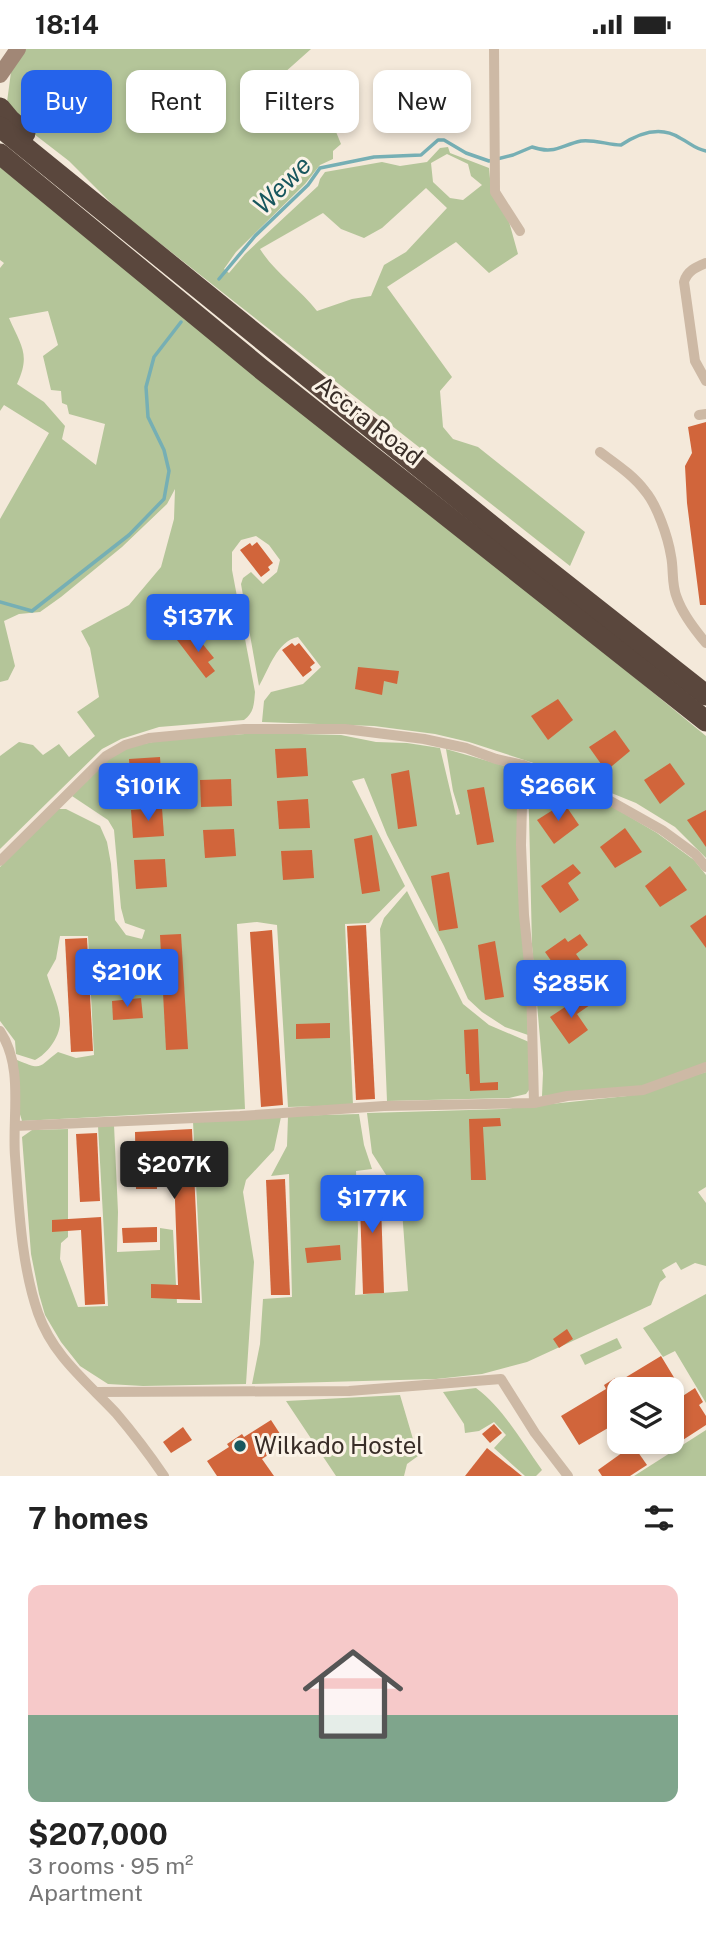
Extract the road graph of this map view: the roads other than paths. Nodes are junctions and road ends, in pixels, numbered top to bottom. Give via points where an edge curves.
1 (18, 49) edge
2 (494, 49) edge
3 (1, 71) edge
4 (0, 108) edge
5 (3, 143) edge
6 (111, 218) junction
7 (520, 231) dead end
8 (706, 263) edge
9 (706, 381) edge
10 (600, 452) dead end
11 (706, 643) edge
12 (703, 706) edge
13 (523, 765) junction
14 (0, 860) edge
15 (706, 867) edge
16 (0, 1031) edge
17 (706, 1067) edge
18 (534, 1103) junction
19 (15, 1126) junction
20 (96, 1392) junction
21 (164, 1476) edge
22 (568, 1476) edge

1 - 3 street
2 - 7 street via 495,192
4 - 6 highway via 68,167
5 - 6 highway, Accra Road
5 - 12 highway, Accra Road via 260,368
6 - 12 highway, Accra Road via 513,543
8 - 9 street via 690,271 684,282 695,361
10 - 11 street via 647,492 666,537 677,599
13 - 14 street via 424,739 345,729 251,728 165,735 125,745 106,756
13 - 15 street via 598,794 636,815 695,854
13 - 18 street via 521,845
16 - 19 street via 13,1059
17 - 18 street via 643,1090
18 - 19 street via 384,1106
19 - 20 street via 24,1239 38,1313 59,1353
20 - 21 street
20 - 22 street via 349,1391 501,1379

